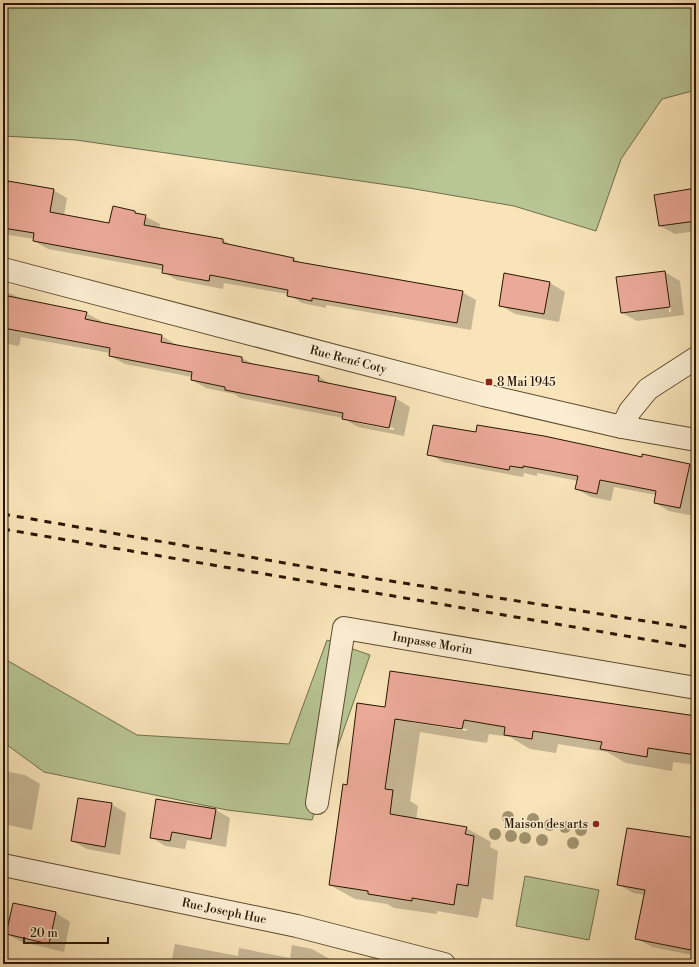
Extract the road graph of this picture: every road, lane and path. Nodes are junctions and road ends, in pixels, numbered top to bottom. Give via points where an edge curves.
1 (3, 269) edge
2 (696, 358) edge
3 (622, 428) junction
4 (696, 440) edge
5 (696, 688) edge
6 (317, 803) dead end
7 (3, 865) edge
8 (444, 964) edge

1 - 3 street, Rue René Coty via 484,395
2 - 3 street via 648,389 630,411
3 - 4 street, Rue René Coty
5 - 6 street, Impasse Morin via 344,628
7 - 8 street, Rue Joseph Hue via 297,926

